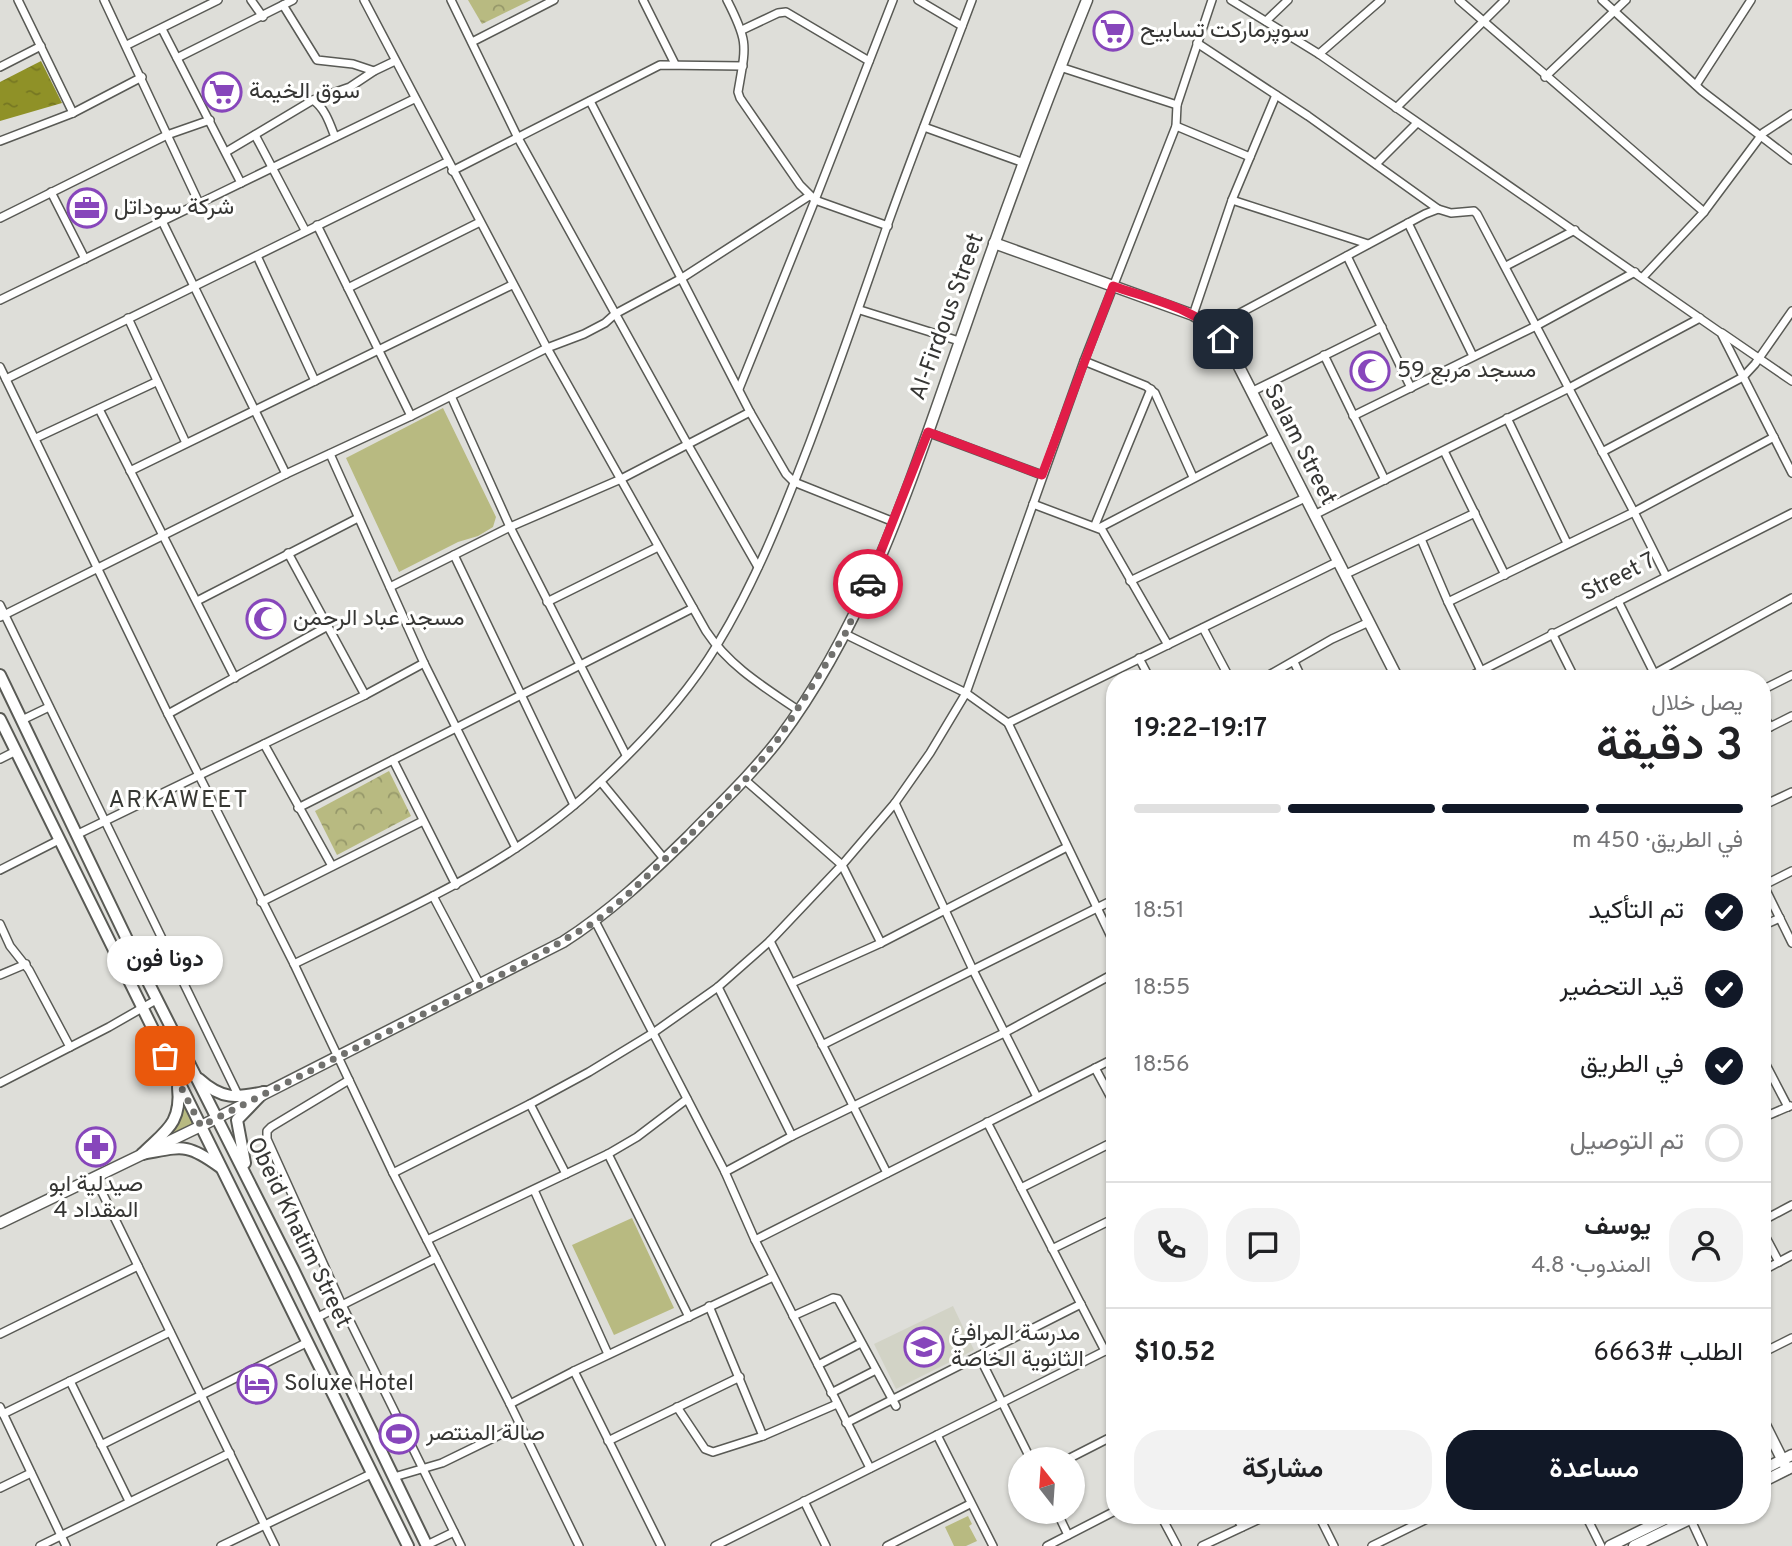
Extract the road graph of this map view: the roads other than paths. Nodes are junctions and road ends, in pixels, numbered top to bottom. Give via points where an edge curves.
1 (18, 0) edge
2 (104, 0) edge
3 (218, 0) edge
4 (251, 0) edge
5 (293, 0) edge
6 (364, 0) edge
7 (451, 0) edge
8 (554, 0) edge
9 (643, 0) edge
10 (727, 0) edge
11 (894, 0) edge
12 (918, 0) edge
13 (972, 0) edge
14 (1087, 0) edge
15 (1212, 0) edge
16 (1231, 0) edge
17 (1288, 0) edge
18 (1381, 0) edge
19 (1459, 0) edge
20 (1505, 0) edge
21 (1602, 0) edge
22 (1626, 0) edge
23 (1751, 0) edge
24 (283, 5) junction
25 (1614, 12) junction
26 (263, 17) junction
27 (1266, 22) junction
28 (1483, 23) junction
29 (962, 26) junction
30 (162, 29) junction
31 (742, 30) junction
32 (472, 42) junction
33 (1197, 43) junction
34 (41, 46) junction
35 (127, 46) junction
36 (1319, 54) junction
37 (177, 58) junction
38 (395, 61) junction
39 (869, 61) junction
40 (675, 64) junction
41 (743, 66) junction
42 (0, 67) edge
43 (1060, 67) junction
44 (374, 71) junction
45 (142, 77) junction
46 (1545, 77) junction
47 (1696, 85) junction
48 (1276, 95) junction
49 (414, 99) junction
50 (313, 100) junction
51 (590, 101) junction
52 (1177, 105) junction
53 (1396, 108) junction
54 (73, 113) junction
55 (1792, 114) edge
56 (210, 120) junction
57 (1417, 123) junction
58 (1176, 126) junction
59 (924, 127) junction
60 (167, 135) junction
61 (256, 135) junction
62 (335, 137) junction
63 (1759, 137) junction
64 (518, 138) junction
65 (0, 141) edge
66 (226, 152) junction
67 (1250, 156) junction
68 (1792, 160) edge
69 (447, 162) junction
70 (1024, 163) junction
71 (1376, 164) junction
72 (272, 167) junction
73 (452, 172) junction
74 (241, 183) junction
75 (51, 192) junction
76 (812, 198) junction
77 (1232, 200) junction
78 (199, 203) junction
79 (0, 206) edge
80 (1438, 209) junction
81 (1704, 212) junction
82 (2, 217) edge
83 (162, 221) junction
84 (480, 222) junction
85 (1408, 223) junction
86 (317, 225) junction
87 (887, 226) junction
88 (305, 230) junction
89 (1576, 230) junction
90 (994, 243) junction
91 (1368, 244) junction
92 (257, 256) junction
93 (1347, 256) junction
94 (85, 259) junction
95 (1506, 266) junction
96 (1635, 272) junction
97 (1643, 277) junction
98 (682, 278) junction
99 (512, 285) junction
100 (1113, 286) junction
101 (194, 287) junction
102 (348, 288) junction
103 (0, 300) edge
104 (860, 310) junction
105 (1792, 311) edge
106 (615, 314) junction
107 (1193, 315) junction
108 (128, 318) junction
109 (1700, 318) junction
110 (1536, 326) junction
111 (1214, 327) junction
112 (1382, 327) junction
113 (1721, 333) junction
114 (960, 341) junction
115 (547, 348) junction
116 (379, 350) junction
117 (1324, 355) junction
118 (1473, 356) junction
119 (1759, 359) junction
120 (1084, 361) junction
121 (0, 367) edge
122 (1743, 377) junction
123 (6, 379) junction
124 (315, 381) junction
125 (1792, 381) edge
126 (156, 382) junction
127 (1411, 388) junction
128 (1569, 388) junction
129 (1151, 389) junction
130 (739, 390) junction
131 (1251, 392) junction
132 (451, 396) junction
133 (99, 409) junction
134 (255, 411) junction
135 (750, 412) junction
136 (411, 416) junction
137 (1353, 416) junction
138 (1507, 418) junction
139 (928, 432) junction
140 (1273, 437) junction
141 (1774, 438) junction
142 (36, 439) junction
143 (186, 443) junction
144 (688, 444) junction
145 (1444, 451) junction
146 (1602, 452) junction
147 (330, 454) junction
148 (130, 471) junction
149 (1792, 473) edge
150 (286, 474) junction
151 (1042, 475) junction
152 (1193, 478) junction
153 (621, 479) junction
154 (1385, 480) junction
155 (794, 482) junction
156 (1304, 498) junction
157 (1033, 504) junction
158 (1634, 512) junction
159 (1475, 513) junction
160 (1792, 513) edge
161 (1314, 515) junction
162 (358, 517) junction
163 (894, 523) junction
164 (510, 527) junction
165 (1097, 527) junction
166 (162, 535) junction
167 (1421, 539) junction
168 (1567, 543) junction
169 (658, 547) junction
170 (288, 553) junction
171 (454, 555) junction
172 (1339, 561) junction
173 (758, 567) junction
174 (98, 568) junction
175 (1346, 575) junction
176 (1505, 575) junction
177 (1666, 576) junction
178 (1130, 581) junction
179 (390, 587) junction
180 (1792, 598) edge
181 (197, 601) junction
182 (1618, 601) junction
183 (547, 602) junction
184 (1448, 602) junction
185 (0, 605) edge
186 (693, 608) junction
187 (2, 616) edge
188 (1369, 622) junction
189 (328, 626) junction
190 (1203, 628) junction
191 (1552, 633) junction
192 (845, 634) junction
193 (1168, 645) junction
194 (716, 646) junction
195 (1139, 658) junction
196 (1294, 662) junction
197 (424, 663) junction
198 (580, 666) junction
199 (1115, 670) edge
200 (1145, 670) edge
201 (1225, 670) edge
202 (1279, 670) edge
203 (1298, 670) edge
204 (1393, 670) edge
205 (1481, 670) edge
206 (1483, 670) edge
207 (1570, 670) edge
208 (1652, 670) edge
209 (1668, 670) edge
210 (1106, 674) edge
211 (0, 675) edge
212 (234, 678) junction
213 (1791, 678) edge
214 (1771, 686) edge
215 (966, 693) junction
216 (365, 695) junction
217 (520, 695) junction
218 (49, 707) junction
219 (798, 710) junction
220 (168, 714) junction
221 (1792, 716) edge
222 (0, 719) edge
223 (22, 720) junction
224 (1008, 723) junction
225 (1771, 726) edge
226 (455, 728) junction
227 (264, 744) junction
228 (16, 751) junction
229 (626, 755) junction
230 (0, 759) edge
231 (393, 760) junction
232 (200, 775) junction
233 (745, 780) junction
234 (601, 782) junction
235 (1792, 792) edge
236 (1771, 802) edge
237 (895, 803) junction
238 (574, 805) junction
239 (298, 808) junction
240 (106, 821) junction
241 (423, 821) junction
242 (76, 835) junction
243 (59, 840) junction
244 (1068, 847) junction
245 (516, 848) junction
246 (665, 860) junction
247 (332, 866) junction
248 (842, 866) junction
249 (0, 870) edge
250 (1792, 871) edge
251 (1771, 880) edge
252 (456, 885) junction
253 (433, 896) junction
254 (1771, 900) edge
255 (261, 902) junction
256 (1106, 904) edge
257 (1097, 908) junction
258 (945, 912) junction
259 (1780, 918) junction
260 (595, 922) junction
261 (1771, 922) edge
262 (0, 924) edge
263 (1106, 926) edge
264 (770, 942) junction
265 (881, 943) junction
266 (1792, 943) edge
267 (165, 944) junction
268 (136, 958) junction
269 (26, 964) junction
270 (294, 964) junction
271 (973, 970) junction
272 (0, 975) edge
273 (1106, 978) edge
274 (792, 983) junction
275 (480, 985) junction
276 (718, 987) junction
277 (156, 1000) junction
278 (141, 1008) junction
279 (653, 1033) junction
280 (1004, 1033) junction
281 (822, 1045) junction
282 (70, 1048) junction
283 (338, 1055) junction
284 (1106, 1063) edge
285 (1096, 1068) junction
286 (193, 1073) junction
287 (1771, 1073) edge
288 (177, 1080) junction
289 (349, 1080) junction
290 (0, 1083) edge
291 (1106, 1087) edge
292 (264, 1092) junction
293 (240, 1097) junction
294 (1037, 1097) junction
295 (687, 1099) junction
296 (530, 1104) junction
297 (1790, 1106) edge
298 (853, 1108) junction
299 (1771, 1114) edge
300 (217, 1117) junction
301 (987, 1122) junction
302 (201, 1126) junction
303 (792, 1136) junction
304 (1106, 1145) edge
305 (142, 1154) junction
306 (608, 1154) junction
307 (223, 1169) junction
308 (724, 1172) junction
309 (393, 1173) junction
310 (887, 1173) junction
311 (566, 1174) junction
312 (95, 1178) junction
313 (251, 1186) junction
314 (1021, 1188) junction
315 (534, 1190) junction
316 (1792, 1205) edge
317 (1771, 1216) edge
318 (1106, 1222) edge
319 (0, 1223) edge
320 (427, 1240) junction
321 (755, 1240) junction
322 (1771, 1247) edge
323 (1052, 1249) junction
324 (1792, 1255) edge
325 (436, 1258) junction
326 (1779, 1262) junction
327 (138, 1266) junction
328 (1771, 1266) edge
329 (773, 1276) junction
330 (1081, 1304) junction
331 (342, 1306) junction
332 (709, 1306) junction
333 (793, 1316) junction
334 (689, 1317) junction
335 (316, 1318) junction
336 (170, 1332) junction
337 (0, 1334) edge
338 (1792, 1338) edge
339 (308, 1342) junction
340 (861, 1343) junction
341 (1771, 1348) edge
342 (1105, 1351) joint
343 (608, 1354) junction
344 (979, 1356) junction
345 (818, 1365) junction
346 (876, 1370) junction
347 (574, 1371) junction
348 (740, 1377) junction
349 (70, 1381) junction
350 (831, 1393) junction
351 (201, 1395) junction
352 (894, 1402) junction
353 (1002, 1402) junction
354 (510, 1404) junction
355 (837, 1404) junction
356 (677, 1408) junction
357 (1, 1411) edge
358 (846, 1423) junction
359 (520, 1425) junction
360 (1771, 1434) edge
361 (937, 1435) junction
362 (764, 1436) junction
363 (608, 1440) junction
364 (1106, 1440) edge
365 (101, 1445) junction
366 (1024, 1447) edge
367 (1085, 1450) edge
368 (230, 1453) junction
369 (1788, 1463) edge
370 (870, 1468) junction
371 (1771, 1468) edge
372 (422, 1471) junction
373 (31, 1473) junction
374 (373, 1473) junction
375 (1771, 1475) edge
376 (394, 1477) junction
377 (0, 1488) edge
378 (129, 1501) junction
379 (804, 1501) junction
380 (970, 1504) junction
381 (1106, 1516) edge
382 (264, 1524) junction
383 (1063, 1524) edge
384 (1165, 1524) edge
385 (1240, 1524) edge
386 (1249, 1524) edge
387 (1323, 1524) edge
388 (1417, 1524) edge
389 (1590, 1524) edge
390 (1664, 1524) edge
391 (1671, 1524) edge
392 (1695, 1524) edge
393 (1242, 1527) junction
394 (1661, 1527) junction
395 (454, 1532) junction
396 (1068, 1535) junction
397 (61, 1536) junction
398 (40, 1546) edge
399 (66, 1546) edge
400 (221, 1546) edge
401 (275, 1546) edge
402 (408, 1546) edge
403 (427, 1546) edge
404 (461, 1546) edge
405 (579, 1546) edge
406 (661, 1546) edge
407 (715, 1546) edge
408 (826, 1546) edge
409 (887, 1546) edge
410 (993, 1546) edge
411 (1047, 1546) edge
412 (1177, 1546) edge
413 (1202, 1546) edge
414 (1334, 1546) edge
415 (1372, 1546) edge
416 (1601, 1546) edge
417 (1610, 1546) edge
418 (1634, 1546) edge
419 (1703, 1546) edge

1 - 34 street
2 - 35 street
3 - 30 street
4 - 26 street
5 - 24 street
6 - 38 street
7 - 32 street
8 - 32 street
9 - 40 street
10 - 31 street
11 - 39 street
12 - 29 street
13 - 29 street
14 - 43 street, Al-Firdous Street
15 - 33 street
16 - 27 street
17 - 27 street
18 - 36 street
19 - 28 street
20 - 28 street
21 - 25 street
22 - 25 street
23 - 47 street
24 - 26 street
24 - 44 street via 317,60
25 - 46 street
25 - 47 street
26 - 37 street
27 - 36 street
28 - 46 street
28 - 53 street
29 - 59 street
30 - 35 street
30 - 37 street
31 - 39 street via 786,12
31 - 41 street
32 - 64 street
33 - 48 street
33 - 52 street
34 - 42 street
34 - 54 street
35 - 45 street
36 - 53 street
37 - 56 street
38 - 44 street
38 - 49 street
39 - 76 street
40 - 41 street
40 - 51 street via 660,65
41 - 76 street via 738,92 743,104
43 - 52 street
43 - 70 street, Al-Firdous Street
44 - 50 street via 350,87
45 - 54 street
45 - 60 street
46 - 81 street
47 - 63 street
48 - 67 street
48 - 71 street
49 - 62 street
49 - 69 street
50 - 61 street
50 - 62 street via 327,116
51 - 64 street
51 - 98 street
52 - 58 street
53 - 57 street
54 - 65 street
55 - 63 street
56 - 60 street
56 - 66 street
57 - 71 street
57 - 89 street
58 - 67 street
58 - 100 street
59 - 70 street
59 - 87 street
60 - 75 street
60 - 78 street
61 - 66 street
61 - 72 street
62 - 72 street
63 - 68 street
63 - 81 street
64 - 73 street
64 - 106 street
66 - 74 street
67 - 77 street
69 - 73 street
69 - 86 street
70 - 90 street, Al-Firdous Street
71 - 80 street
72 - 74 street
72 - 88 street
73 - 84 street
74 - 78 street
75 - 82 street
75 - 94 street
76 - 87 street
76 - 98 street
76 - 130 street
77 - 91 street
77 - 107 street
78 - 83 street
79 - 82 street
80 - 85 street
80 - 95 street via 1476,212
81 - 97 street
83 - 94 street
83 - 101 street
84 - 99 street
84 - 102 street
85 - 91 street
85 - 118 street
86 - 88 street
86 - 102 street
87 - 104 street
88 - 92 street
89 - 95 street
89 - 96 street
90 - 100 street, Salam Street
90 - 114 street, Al-Firdous Street
91 - 93 street
92 - 101 street
92 - 124 street
93 - 111 street
93 - 112 street
94 - 103 street
95 - 110 street
96 - 97 street
96 - 110 street
97 - 109 street
98 - 106 street
98 - 130 street
99 - 115 street
99 - 116 street
100 - 107 street, Salam Street
100 - 120 street
101 - 108 street
101 - 134 street
102 - 116 street
104 - 114 street
104 - 155 street
105 - 119 street
106 - 115 street via 584,334
106 - 144 street
107 - 111 street, Salam Street
108 - 123 street
108 - 126 street
109 - 113 street
109 - 128 street
110 - 118 street
110 - 128 street
111 - 131 street, Salam Street
112 - 117 street
112 - 127 street
113 - 119 street
113 - 122 street
114 - 139 street, Al-Firdous Street
115 - 132 street
115 - 153 street
116 - 124 street
116 - 136 street
117 - 131 street
117 - 137 street
118 - 127 street
119 - 122 street
119 - 125 street
120 - 129 street
120 - 151 street
121 - 123 street
122 - 141 street
122 - 146 street
123 - 142 street
124 - 134 street
126 - 133 street
126 - 143 street
127 - 137 street
128 - 138 street
128 - 146 street
129 - 152 street
129 - 165 street
130 - 135 street
131 - 140 street, Salam Street
132 - 136 street
132 - 164 street
133 - 142 street
133 - 148 street
134 - 143 street
134 - 150 street
135 - 144 street
135 - 155 street
136 - 147 street
137 - 154 street
138 - 145 street
138 - 168 street
139 - 151 street
139 - 163 street, Al-Firdous Street
140 - 152 street
140 - 156 street, Salam Street
141 - 149 street
141 - 158 street
142 - 174 street
143 - 148 street
144 - 153 street
144 - 173 street
145 - 154 street
145 - 159 street
146 - 158 street
147 - 150 street
147 - 162 street
148 - 166 street
150 - 166 street
151 - 157 street
152 - 165 street
153 - 164 street
153 - 169 street
154 - 161 street
155 - 163 street
155 - 173 street
156 - 161 street, Salam Street
156 - 178 street
157 - 165 street
157 - 215 street
158 - 168 street
158 - 177 street
159 - 167 street
159 - 176 street
160 - 177 street, Street 7
161 - 172 street, Salam Street
162 - 170 street
162 - 179 street
163 - 192 street, Al-Firdous Street
164 - 171 street
164 - 183 street
165 - 178 street
166 - 174 street
166 - 181 street
167 - 175 street
167 - 184 street
168 - 176 street
169 - 183 street
169 - 186 street
170 - 181 street
170 - 189 street
171 - 179 street
171 - 217 street
172 - 175 street, Salam Street
172 - 190 street
173 - 194 street
174 - 187 street
174 - 220 street
175 - 188 street, Salam Street
176 - 184 street
177 - 182 street, Street 7
178 - 193 street
179 - 197 street
180 - 209 street
181 - 212 street
182 - 191 street, Street 7
182 - 208 street
183 - 198 street
184 - 205 street
185 - 187 street
186 - 194 street
186 - 198 street
187 - 218 street
188 - 196 street
188 - 204 street, Salam Street
189 - 212 street
189 - 216 street
190 - 193 street
190 - 201 street
191 - 206 street, Street 7
191 - 207 street
192 - 215 street
192 - 219 street, Al-Firdous Street
193 - 195 street
194 - 219 street via 733,665
194 - 229 street via 680,698
195 - 199 street
195 - 200 street
196 - 202 street
196 - 203 street
197 - 216 street
197 - 226 street
198 - 217 street
198 - 229 street
210 - 224 street
211 - 223 main road, Obeid Khatim Street
212 - 220 street
213 - 214 street
215 - 224 street
215 - 237 street
216 - 227 street
217 - 226 street
217 - 238 street
218 - 223 street
218 - 240 street
219 - 233 street, Al-Firdous Street
220 - 232 street
221 - 225 street
222 - 228 main road, Obeid Khatim Street
223 - 242 main road, Obeid Khatim Street
224 - 244 street
226 - 231 street
226 - 245 street
227 - 232 street
227 - 239 street
228 - 230 street
228 - 243 main road, Obeid Khatim Street
229 - 234 street
231 - 239 street
231 - 241 street
232 - 240 street
232 - 255 street
233 - 246 street, Al-Firdous Street
233 - 248 street
234 - 238 street
234 - 246 street
235 - 236 street
237 - 248 street
237 - 258 street
238 - 245 street
239 - 247 street
240 - 242 street
240 - 267 street
241 - 247 street
241 - 252 street
242 - 268 main road, Obeid Khatim Street
243 - 249 street
243 - 278 main road, Obeid Khatim Street
244 - 257 street
244 - 258 street
245 - 252 street
246 - 260 street, Al-Firdous Street
247 - 255 street
248 - 264 street
248 - 265 street
250 - 251 street
252 - 253 street
253 - 270 street
253 - 275 street
254 - 259 street
255 - 270 street
256 - 257 street
257 - 263 street
257 - 271 street
258 - 265 street
258 - 271 street
259 - 261 street
259 - 266 street
260 - 275 street, Al-Firdous Street
260 - 279 street
262 - 269 street via 10,946
264 - 274 street
264 - 276 street
265 - 274 street
267 - 268 street
267 - 293 street
268 - 277 main road, Obeid Khatim Street
269 - 272 street
269 - 282 street
270 - 283 street
271 - 280 street
271 - 281 street
273 - 280 street
274 - 281 street
275 - 283 street, Al-Firdous Street
276 - 279 street
276 - 303 street
277 - 278 street
277 - 286 main road, Obeid Khatim Street
278 - 282 street
278 - 288 main road, Obeid Khatim Street
279 - 295 street
279 - 296 street
280 - 294 street
280 - 298 street
281 - 298 street
282 - 290 street
283 - 289 street
283 - 292 street, Al-Firdous Street
284 - 285 street
285 - 291 street
285 - 294 street
286 - 293 main road via 215,1091
286 - 300 main road, Obeid Khatim Street
287 - 297 street
288 - 302 main road, Obeid Khatim Street
288 - 305 main road via 175,1120
289 - 309 street
289 - 331 street via 267,1131
292 - 293 main road
292 - 300 street, Al-Firdous Street
292 - 313 main road via 237,1120
294 - 301 street
295 - 306 street
295 - 308 street
296 - 309 street
296 - 311 street
297 - 299 street
298 - 303 street
298 - 310 street
300 - 302 street, Al-Firdous Street
300 - 313 main road, Obeid Khatim Street
301 - 310 street
301 - 314 street
302 - 305 street, Al-Firdous Street
302 - 307 main road, Obeid Khatim Street
303 - 308 street
304 - 314 street
305 - 307 main road via 189,1148
305 - 312 street, Al-Firdous Street
306 - 311 street
306 - 334 street
307 - 339 main road, Obeid Khatim Street
308 - 321 street
309 - 320 street
310 - 321 street
311 - 315 street
312 - 319 street, Al-Firdous Street
312 - 327 street
313 - 335 main road, Obeid Khatim Street
314 - 323 street
315 - 320 street
315 - 343 street
316 - 317 street
318 - 323 street
320 - 325 street
321 - 329 street
322 - 326 street
323 - 330 street
324 - 326 street
325 - 331 street
325 - 354 street
326 - 328 street
327 - 336 street
327 - 337 street
329 - 332 street
329 - 333 street
330 - 342 street
330 - 344 street
331 - 335 street
331 - 372 street
332 - 334 street
332 - 348 street
333 - 340 street via 836,1298
333 - 345 street
334 - 343 street
335 - 376 main road, Obeid Khatim Street
336 - 349 street
336 - 351 street
338 - 341 street
339 - 351 street
339 - 374 main road, Obeid Khatim Street
340 - 345 street
340 - 346 street
342 - 353 street
343 - 347 street
344 - 352 street
344 - 353 street
345 - 350 street
346 - 350 street
346 - 352 street
347 - 354 street
347 - 363 street
348 - 356 street
348 - 362 street
349 - 357 street
349 - 365 street
350 - 355 street
351 - 365 street
351 - 368 street
352 - 358 street
353 - 361 street
353 - 366 street
354 - 359 street
355 - 358 street
355 - 362 street
356 - 362 street via 708,1451
356 - 363 street
357 - 373 street
358 - 370 street
359 - 372 street
359 - 405 street
360 - 369 street
361 - 370 street
361 - 380 street
363 - 406 street
364 - 367 street
365 - 378 street
368 - 378 street
368 - 382 street
369 - 371 street
369 - 375 street
370 - 379 street
372 - 376 street
372 - 395 street
373 - 377 street
373 - 397 street
374 - 382 street
374 - 402 main road, Obeid Khatim Street
376 - 403 main road, Obeid Khatim Street
378 - 397 street
379 - 407 street
379 - 408 street
380 - 409 street
380 - 410 street
381 - 396 street
382 - 400 street
382 - 401 street
383 - 396 street
384 - 412 street
385 - 393 street
386 - 393 street
387 - 414 street
388 - 415 street
389 - 416 street
390 - 394 street
391 - 394 street
392 - 419 street
393 - 413 street
394 - 417 street
394 - 418 street
395 - 403 street
395 - 404 street
396 - 411 street
397 - 398 street
397 - 399 street

